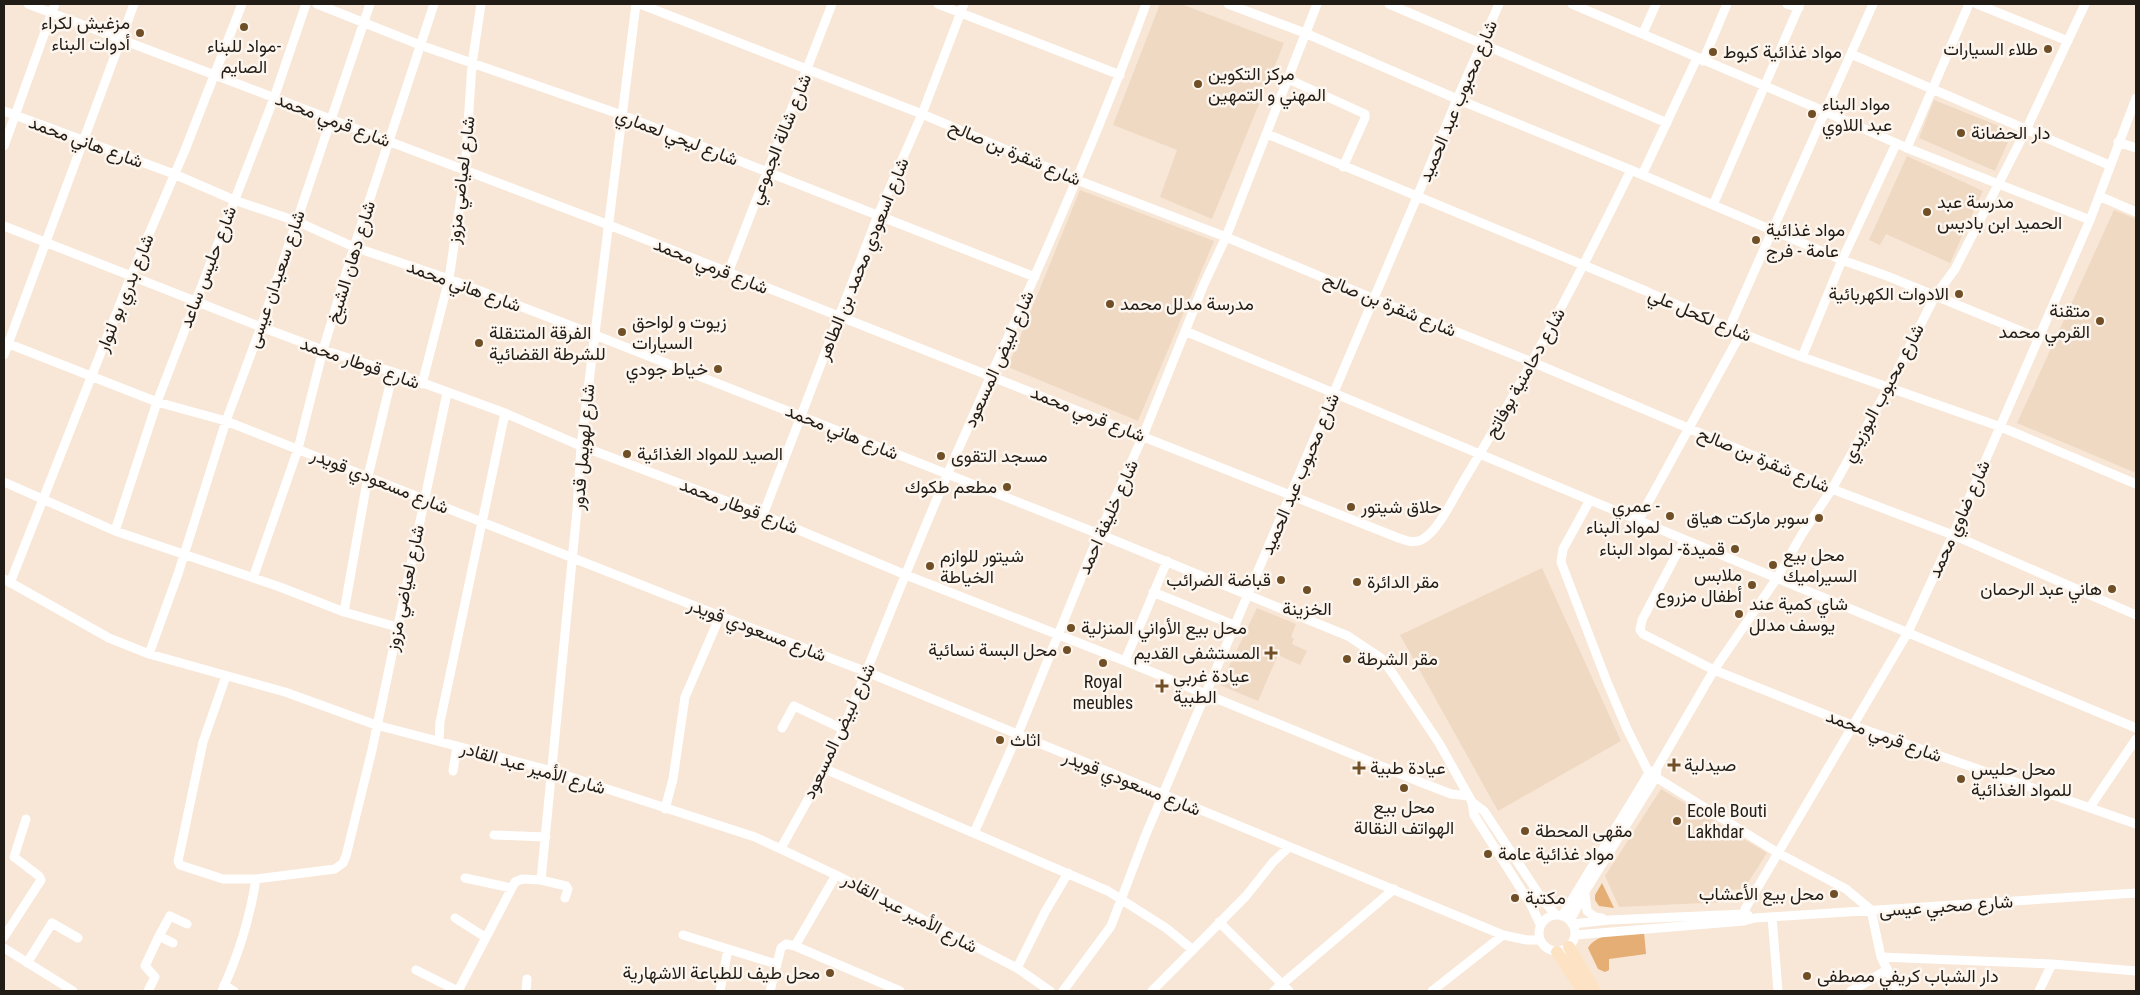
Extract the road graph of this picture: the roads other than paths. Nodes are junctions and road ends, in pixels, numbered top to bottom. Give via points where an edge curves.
1 (28, 4) edge
2 (55, 4) edge
3 (134, 4) edge
4 (242, 4) edge
5 (306, 4) edge
6 (317, 4) edge
7 (370, 4) edge
8 (434, 4) edge
9 (481, 4) edge
10 (638, 4) edge
11 (832, 4) edge
12 (938, 4) edge
13 (1146, 4) edge
14 (1228, 4) edge
15 (1317, 4) edge
16 (1389, 4) edge
17 (1499, 4) edge
18 (1572, 4) edge
19 (1656, 4) edge
20 (1727, 4) edge
21 (1787, 4) edge
22 (1873, 4) edge
23 (1969, 4) edge
24 (1978, 4) edge
25 (2085, 4) edge
26 (1584, 6) edge
27 (1800, 6) edge
28 (962, 8) edge
29 (52, 13) junction
30 (363, 22) junction
31 (1305, 33) junction
32 (1643, 33) junction
33 (122, 40) junction
34 (2068, 41) junction
35 (1482, 43) junction
36 (420, 45) junction
37 (1851, 54) junction
38 (1700, 59) junction
39 (472, 64) junction
40 (808, 69) junction
41 (213, 74) junction
42 (1120, 75) junction
43 (1288, 79) junction
44 (1765, 86) junction
45 (1932, 89) junction
46 (274, 98) junction
47 (2136, 98) edge
48 (1457, 99) junction
49 (4, 111) edge
50 (1826, 112) junction
51 (922, 114) junction
52 (622, 115) junction
53 (15, 116) junction
54 (330, 120) junction
55 (1667, 123) junction
56 (2026, 130) junction
57 (1267, 134) junction
58 (83, 141) junction
59 (2118, 142) junction
60 (389, 143) junction
61 (1896, 144) junction
62 (4, 146) edge
63 (1907, 148) junction
64 (2136, 148) edge
65 (2110, 166) junction
66 (1343, 167) junction
67 (465, 170) junction
68 (1631, 170) junction
69 (767, 171) junction
70 (174, 174) junction
71 (1642, 175) junction
72 (1077, 180) junction
73 (1997, 185) junction
74 (2098, 196) junction
75 (1417, 197) junction
76 (234, 200) junction
77 (1713, 205) junction
78 (2136, 212) edge
79 (878, 215) junction
80 (2090, 220) junction
81 (296, 221) junction
82 (4, 226) edge
83 (610, 226) junction
84 (1772, 230) junction
85 (1226, 237) junction
86 (44, 242) junction
87 (354, 247) junction
88 (1842, 260) junction
89 (1584, 265) junction
90 (728, 273) junction
91 (131, 276) junction
92 (1035, 277) junction
93 (449, 279) junction
94 (1935, 296) junction
95 (1374, 299) junction
96 (195, 300) junction
97 (839, 317) junction
98 (261, 327) junction
99 (1729, 328) junction
100 (1185, 331) junction
101 (1741, 333) junction
102 (595, 335) junction
103 (2038, 338) junction
104 (6, 342) edge
105 (323, 350) junction
106 (4, 355) edge
107 (1802, 357) junction
108 (1532, 362) junction
109 (393, 372) junction
110 (92, 376) junction
111 (992, 376) junction
112 (422, 384) junction
113 (1888, 388) junction
114 (447, 393) junction
115 (1334, 393) junction
116 (157, 402) junction
117 (505, 413) junction
118 (801, 416) junction
119 (226, 421) junction
120 (2001, 427) junction
121 (1689, 429) junction
122 (1143, 436) junction
123 (581, 446) junction
124 (298, 448) junction
125 (1479, 455) junction
126 (948, 475) junction
127 (368, 476) junction
128 (4, 482) edge
129 (2136, 484) edge
130 (1832, 489) junction
131 (1292, 494) junction
132 (42, 499) junction
133 (425, 499) junction
134 (1590, 500) junction
135 (763, 515) junction
136 (481, 521) junction
137 (1638, 522) junction
138 (115, 531) junction
139 (1099, 534) junction
140 (1391, 535) joint
141 (1953, 535) junction
142 (1684, 540) junction
143 (184, 553) junction
144 (573, 558) junction
145 (1167, 562) junction
146 (906, 575) junction
147 (253, 578) junction
148 (1777, 578) junction
149 (7, 581) edge
150 (1153, 592) junction
151 (1249, 595) junction
152 (344, 612) junction
153 (2136, 615) edge
154 (720, 616) junction
155 (1236, 626) junction
156 (397, 627) junction
157 (1908, 632) junction
158 (1058, 634) junction
159 (150, 654) junction
160 (1125, 661) junction
161 (1714, 670) junction
162 (866, 672) junction
163 (226, 676) junction
164 (1206, 694) junction
165 (376, 725) junction
166 (1854, 726) junction
167 (782, 728) dead end
168 (2136, 728) edge
169 (843, 729) junction
170 (1017, 736) junction
171 (2136, 739) edge
172 (439, 742) junction
173 (456, 746) junction
174 (825, 768) junction
175 (453, 771) dead end
176 (552, 771) junction
177 (1654, 773) junction
178 (1163, 796) junction
179 (1471, 799) junction
180 (2090, 807) junction
181 (665, 809) junction
182 (26, 819) dead end
183 (2136, 824) edge
184 (974, 833) junction
185 (494, 835) dead end
186 (546, 837) junction
187 (1289, 847) junction
188 (781, 848) junction
189 (1778, 853) junction
190 (1068, 873) junction
191 (836, 875) junction
192 (465, 878) dead end
193 (256, 880) junction
194 (540, 880) junction
195 (512, 888) junction
196 (1394, 889) junction
197 (1586, 890) junction
198 (2136, 893) edge
199 (565, 898) dead end
200 (1122, 899) junction
201 (1872, 910) junction
202 (1744, 917) junction
203 (1772, 917) junction
204 (455, 918) dead end
205 (1565, 919) junction
206 (1609, 920) junction
207 (1219, 922) junction
208 (187, 924) dead end
209 (1540, 924) junction
210 (683, 935) dead end
211 (1504, 935) junction
212 (1575, 935) junction
213 (159, 936) junction
214 (4, 937) edge
215 (485, 937) junction
216 (78, 938) dead end
217 (1539, 940) junction
218 (173, 943) dead end
219 (795, 946) junction
220 (4, 948) edge
221 (728, 949) junction
222 (1563, 949) junction
223 (1194, 950) junction
224 (1881, 957) junction
225 (27, 963) junction
226 (776, 964) junction
227 (2052, 964) junction
228 (1017, 968) junction
229 (416, 970) dead end
230 (1887, 970) junction
231 (2136, 971) edge
232 (527, 979) dead end
233 (223, 988) edge
234 (1286, 988) edge
235 (73, 991) edge
236 (148, 991) edge
237 (234, 991) edge
238 (458, 991) edge
239 (526, 991) edge
240 (720, 991) edge
241 (770, 991) edge
242 (900, 991) edge
243 (1050, 991) edge
244 (1062, 991) edge
245 (1152, 991) edge
246 (1274, 991) edge
247 (1432, 991) edge
248 (1583, 991) edge
249 (1595, 991) edge
250 (1778, 991) edge
251 (1851, 991) edge
252 (1898, 991) edge
253 (2039, 991) edge

1 - 29 street, شارع قرمي محمد
2 - 29 street
3 - 33 street
4 - 41 street, شارع بدري بو لنوار
5 - 46 street, شارع حليس ساعد
6 - 30 street, شارع ليحي لعماري
7 - 30 street, شارع سعيدان عيسى
8 - 36 street, شارع دهان الشيخ
9 - 39 street, شارع لعياضي مزوز
10 - 40 street, شارع شقرة بن صالح
10 - 52 street, شارع لهويمل قدور
11 - 40 street, شارع شالة الجموعي
12 - 28 street
13 - 42 street, شارع لبيض المسعود
14 - 31 street
15 - 31 street, شارع خليفة احمد
16 - 35 street
17 - 35 street, شارع محبوب عبد الحميد
18 - 26 street
19 - 32 street
20 - 38 street
21 - 27 street
22 - 37 street
23 - 45 street
24 - 34 street
25 - 34 street, شارع محبوب البوزيدي
26 - 32 street
27 - 44 street
28 - 42 street
28 - 51 street, شارع اسعودي محمد بن الطاهر
29 - 33 street, شارع قرمي محمد
29 - 53 street
30 - 36 street, شارع ليحي لعماري
30 - 54 street, شارع سعيدان عيسى
31 - 43 street, شارع خليفة احمد
31 - 48 street
32 - 38 street
33 - 41 street, شارع قرمي محمد
33 - 58 street
34 - 56 street, شارع محبوب البوزيدي
35 - 48 street, شارع محبوب عبد الحميد
35 - 55 street
36 - 39 street, شارع ليحي لعماري
36 - 60 street, شارع دهان الشيخ
37 - 45 street
37 - 50 street
38 - 44 street
38 - 55 street
39 - 52 street, شارع ليحي لعماري
39 - 67 street, شارع لعياضي مزوز
40 - 51 street, شارع شقرة بن صالح
40 - 69 street, شارع شالة الجموعي
41 - 46 street, شارع قرمي محمد
41 - 70 street, شارع بدري بو لنوار
42 - 72 street, شارع لبيض المسعود
43 - 57 street, شارع خليفة احمد
43 - 66 street via 1365,114
44 - 50 street
44 - 77 street
45 - 56 street
45 - 63 street
46 - 54 street, شارع قرمي محمد
46 - 76 street, شارع حليس ساعد
47 - 59 street, شارع ضاوي محمد
48 - 68 street
48 - 75 street, شارع محبوب عبد الحميد
49 - 53 street, شارع هاني محمد
50 - 61 street
50 - 84 street
51 - 72 street, شارع شقرة بن صالح
51 - 79 street, شارع اسعودي محمد بن الطاهر
52 - 69 street, شارع ليحي لعماري
52 - 83 street, شارع لهويمل قدور
53 - 58 street, شارع هاني محمد
53 - 62 street
54 - 60 street, شارع قرمي محمد
54 - 81 street, شارع سعيدان عيسى
55 - 71 street
56 - 65 street
56 - 73 street, شارع محبوب البوزيدي
57 - 66 street, شارع لكحل علي
57 - 85 street, شارع خليفة احمد
58 - 70 street, شارع هاني محمد
58 - 86 street
59 - 64 street
59 - 65 street, شارع ضاوي محمد
60 - 67 street, شارع قرمي محمد
60 - 87 street, شارع دهان الشيخ
61 - 63 street
61 - 88 street
63 - 73 street
65 - 74 street, شارع ضاوي محمد
66 - 75 street, شارع لكحل علي
67 - 83 street, شارع قرمي محمد
67 - 93 street, شارع لعياضي مزوز
68 - 71 street
68 - 89 street, شارع دحامنية بوفاتح
69 - 79 street, شارع ليحي لعماري
69 - 90 street, شارع شالة الجموعي
70 - 76 street, شارع هاني محمد
70 - 91 street, شارع بدري بو لنوار
71 - 77 street
72 - 85 street, شارع شقرة بن صالح
72 - 92 street, شارع لبيض المسعود
73 - 80 street
73 - 94 street, شارع محبوب البوزيدي via 1955,269
74 - 78 street
74 - 80 street, شارع ضاوي محمد
75 - 89 street, شارع لكحل علي
75 - 95 street, شارع محبوب عبد الحميد
76 - 81 street, شارع هاني محمد
76 - 96 street, شارع حليس ساعد
77 - 84 street
79 - 92 street, شارع ليحي لعماري
79 - 97 street, شارع اسعودي محمد بن الطاهر
80 - 103 street, شارع ضاوي محمد
81 - 87 street, شارع هاني محمد
81 - 98 street, شارع سعيدان عيسى
82 - 86 street, شارع قوطار محمد
83 - 90 street, شارع قرمي محمد
83 - 102 street, شارع لهويمل قدور
84 - 88 street
84 - 99 street
85 - 95 street, شارع شقرة بن صالح
85 - 100 street, شارع خليفة احمد
86 - 91 street, شارع قوطار محمد
86 - 104 street
87 - 93 street, شارع هاني محمد
87 - 105 street, شارع دهان الشيخ
88 - 94 street
88 - 107 street
89 - 99 street, شارع لكحل علي
89 - 108 street, شارع دحامنية بوفاتح
90 - 97 street, شارع قرمي محمد
91 - 96 street, شارع قوطار محمد
91 - 110 street, شارع بدري بو لنوار
92 - 111 street, شارع لبيض المسعود
93 - 102 street, شارع هاني محمد
93 - 112 street, شارع لعياضي مزوز
94 - 103 street
94 - 113 street, شارع محبوب البوزيدي
95 - 108 street, شارع شقرة بن صالح
95 - 115 street, شارع محبوب عبد الحميد
96 - 98 street, شارع قوطار محمد
96 - 116 street, شارع حليس ساعد
97 - 111 street, شارع قرمي محمد
97 - 118 street, شارع اسعودي محمد بن الطاهر
98 - 105 street, شارع قوطار محمد
98 - 119 street, شارع سعيدان عيسى
99 - 101 street, شارع لكحل علي
100 - 115 street
100 - 122 street, شارع خليفة احمد
101 - 107 street, شارع لكحل علي
101 - 121 street
102 - 118 street, شارع هاني محمد
102 - 123 street, شارع لهويمل قدور
103 - 120 street, شارع ضاوي محمد
104 - 106 street
104 - 110 street, شارع مسعودي قويدر
105 - 109 street, شارع قوطار محمد
105 - 124 street, شارع دهان الشيخ
107 - 113 street, شارع لكحل علي
108 - 121 street, شارع شقرة بن صالح
108 - 125 street, شارع دحامنية بوفاتح
109 - 112 street, شارع قوطار محمد
109 - 127 street
110 - 116 street, شارع مسعودي قويدر
110 - 132 street, شارع بدري بو لنوار
111 - 122 street, شارع قرمي محمد
111 - 126 street, شارع لبيض المسعود
112 - 114 street, شارع قوطار محمد
113 - 120 street, شارع لكحل علي
113 - 130 street, شارع محبوب البوزيدي
114 - 117 street, شارع قوطار محمد
114 - 133 street, شارع لعياضي مزوز
115 - 125 street
115 - 131 street, شارع محبوب عبد الحميد
116 - 119 street, شارع مسعودي قويدر
116 - 138 street, شارع حليس ساعد
117 - 123 street, شارع قوطار محمد
117 - 136 street
118 - 126 street, شارع هاني محمد
118 - 135 street, شارع اسعودي محمد بن الطاهر
119 - 124 street, شارع مسعودي قويدر
119 - 143 street, شارع سعيدان عيسى
120 - 129 street, شارع لكحل علي
120 - 141 street, شارع ضاوي محمد
121 - 130 street, شارع شقرة بن صالح
121 - 137 street
122 - 131 street, شارع قرمي محمد
122 - 139 street, شارع خليفة احمد
123 - 135 street, شارع قوطار محمد
123 - 144 street, شارع لهويمل قدور
124 - 127 street, شارع مسعودي قويدر
124 - 147 street, شارع دهان الشيخ
125 - 134 street
125 - 140 street, شارع دحامنية بوفاتح via 1427,536 1415,542
126 - 139 street, شارع هاني محمد
126 - 146 street, شارع لبيض المسعود
127 - 133 street, شارع مسعودي قويدر
127 - 152 street
128 - 132 street
130 - 141 street, شارع شقرة بن صالح
130 - 148 street, شارع محبوب البوزيدي
131 - 140 street, شارع قرمي محمد
131 - 151 street, شارع محبوب عبد الحميد
132 - 138 street
132 - 149 street, شارع بدري بو لنوار
133 - 136 street, شارع مسعودي قويدر
133 - 156 street, شارع لعياضي مزوز
134 - 137 street
134 - 177 street via 1563,549 1561,562 1627,729
135 - 146 street, شارع قوطار محمد
136 - 144 street, شارع مسعودي قويدر
136 - 172 street via 440,722
137 - 142 street
138 - 143 street
139 - 145 street, شارع هاني محمد
139 - 158 street, شارع خليفة احمد
141 - 153 street, شارع شقرة بن صالح
141 - 157 street, شارع ضاوي محمد
142 - 148 street
142 - 161 street, شارع قرمي محمد via 1642,620 1640,630
143 - 147 street
143 - 159 street, شارع سعيدان عيسى
144 - 154 street, شارع مسعودي قويدر
144 - 176 street, شارع لهويمل قدور
145 - 150 street
145 - 151 street, شارع هاني محمد
146 - 158 street, شارع قوطار محمد
146 - 162 street, شارع لبيض المسعود
147 - 152 street
148 - 157 street
148 - 161 street, شارع محبوب البوزيدي
149 - 159 street, شارع الأمير عبد القادر via 109,638
150 - 155 street
150 - 160 street
151 - 155 street, شارع محبوب عبد الحميد
151 - 179 street, شارع هاني محمد via 1340,632 1381,658 1406,690
152 - 156 street
154 - 162 street, شارع مسعودي قويدر
154 - 181 street via 685,697 673,779
155 - 164 street, شارع محبوب عبد الحميد
156 - 165 street, شارع لعياضي مزوز
157 - 166 street, شارع ضاوي محمد
157 - 168 street
158 - 160 street, شارع قوطار محمد
158 - 170 street, شارع خليفة احمد
159 - 163 street, شارع الأمير عبد القادر
160 - 164 street, شارع قوطار محمد
161 - 166 street, شارع قرمي محمد
161 - 177 street, شارع محبوب البوزيدي
162 - 169 street, شارع لبيض المسعود
162 - 170 street, شارع مسعودي قويدر
163 - 165 street, شارع الأمير عبد القادر via 284,692
163 - 193 street, شارع لعياضي مزوز via 203,742 178,861 223,879
164 - 178 street, شارع محبوب عبد الحميد
164 - 179 street, شارع قوطار محمد via 1451,794
165 - 172 street, شارع الأمير عبد القادر
165 - 193 street, شارع لعياضي مزوز via 343,863 336,869
166 - 180 street, شارع قرمي محمد
166 - 189 street, شارع ضاوي محمد
167 - 169 street via 794,706
169 - 174 street, شارع لبيض المسعود
170 - 178 street, شارع مسعودي قويدر
170 - 184 street, شارع خليفة احمد
171 - 180 street
172 - 173 street, شارع الأمير عبد القادر
173 - 175 street
173 - 176 street, شارع الأمير عبد القادر
174 - 184 street
174 - 188 street, شارع لبيض المسعود
176 - 181 street, شارع الأمير عبد القادر
176 - 186 street, شارع لهويمل قدور
177 - 189 street
177 - 197 street
177 - 205 street
178 - 187 street, شارع مسعودي قويدر
178 - 200 street, شارع محبوب عبد الحميد
179 - 205 street, شارع هاني محمد via 1484,810 1542,899
179 - 209 street via 1474,815 1532,904
180 - 183 street, شارع قرمي محمد
181 - 188 street, شارع الأمير عبد القادر
182 - 214 street via 14,856 41,880
184 - 190 street
185 - 186 street
186 - 194 street, شارع لهويمل قدور
187 - 196 street, شارع مسعودي قويدر
187 - 207 street
188 - 191 street, شارع الأمير عبد القادر
189 - 201 street via 1846,889
189 - 202 street, شارع ضاوي محمد
190 - 200 street
190 - 228 street
191 - 219 street
191 - 228 street, شارع الأمير عبد القادر
192 - 195 street
193 - 233 street via 249,917
194 - 195 street via 517,880
194 - 199 street via 566,886
195 - 215 street
196 - 211 street, شارع مسعودي قويدر
196 - 234 street
197 - 205 street
197 - 206 street, شارع صحبي عيسى via 1587,911 1595,917
198 - 201 street, شارع صحبي عيسى
200 - 223 street
200 - 244 street, شارع محبوب عبد الحميد via 1110,926
201 - 203 street, شارع صحبي عيسى
201 - 224 street
202 - 203 street, شارع صحبي عيسى
202 - 206 street, شارع صحبي عيسى
202 - 212 street, شارع صحبي عيسى
203 - 250 street
204 - 215 street
205 - 206 street, شارع صحبي عيسى
205 - 209 street via 1544,920
205 - 212 street
207 - 223 street
207 - 234 street
208 - 213 street via 170,916
209 - 217 street
210 - 221 street
211 - 217 street, شارع مسعودي قويدر
211 - 247 street
212 - 222 street
213 - 218 street
213 - 236 street via 146,964 155,977
215 - 238 street
216 - 225 street via 52,923
217 - 222 street via 1545,948
219 - 226 street via 783,945
219 - 242 street
220 - 225 street
221 - 226 street
221 - 240 street
222 - 248 street
222 - 249 street
223 - 245 street
224 - 227 street
224 - 230 street
225 - 235 street
226 - 241 street
227 - 231 street
227 - 253 street
228 - 243 street, شارع الأمير عبد القادر
229 - 238 street
230 - 251 street
230 - 252 street
232 - 239 street
233 - 237 street
234 - 246 street

